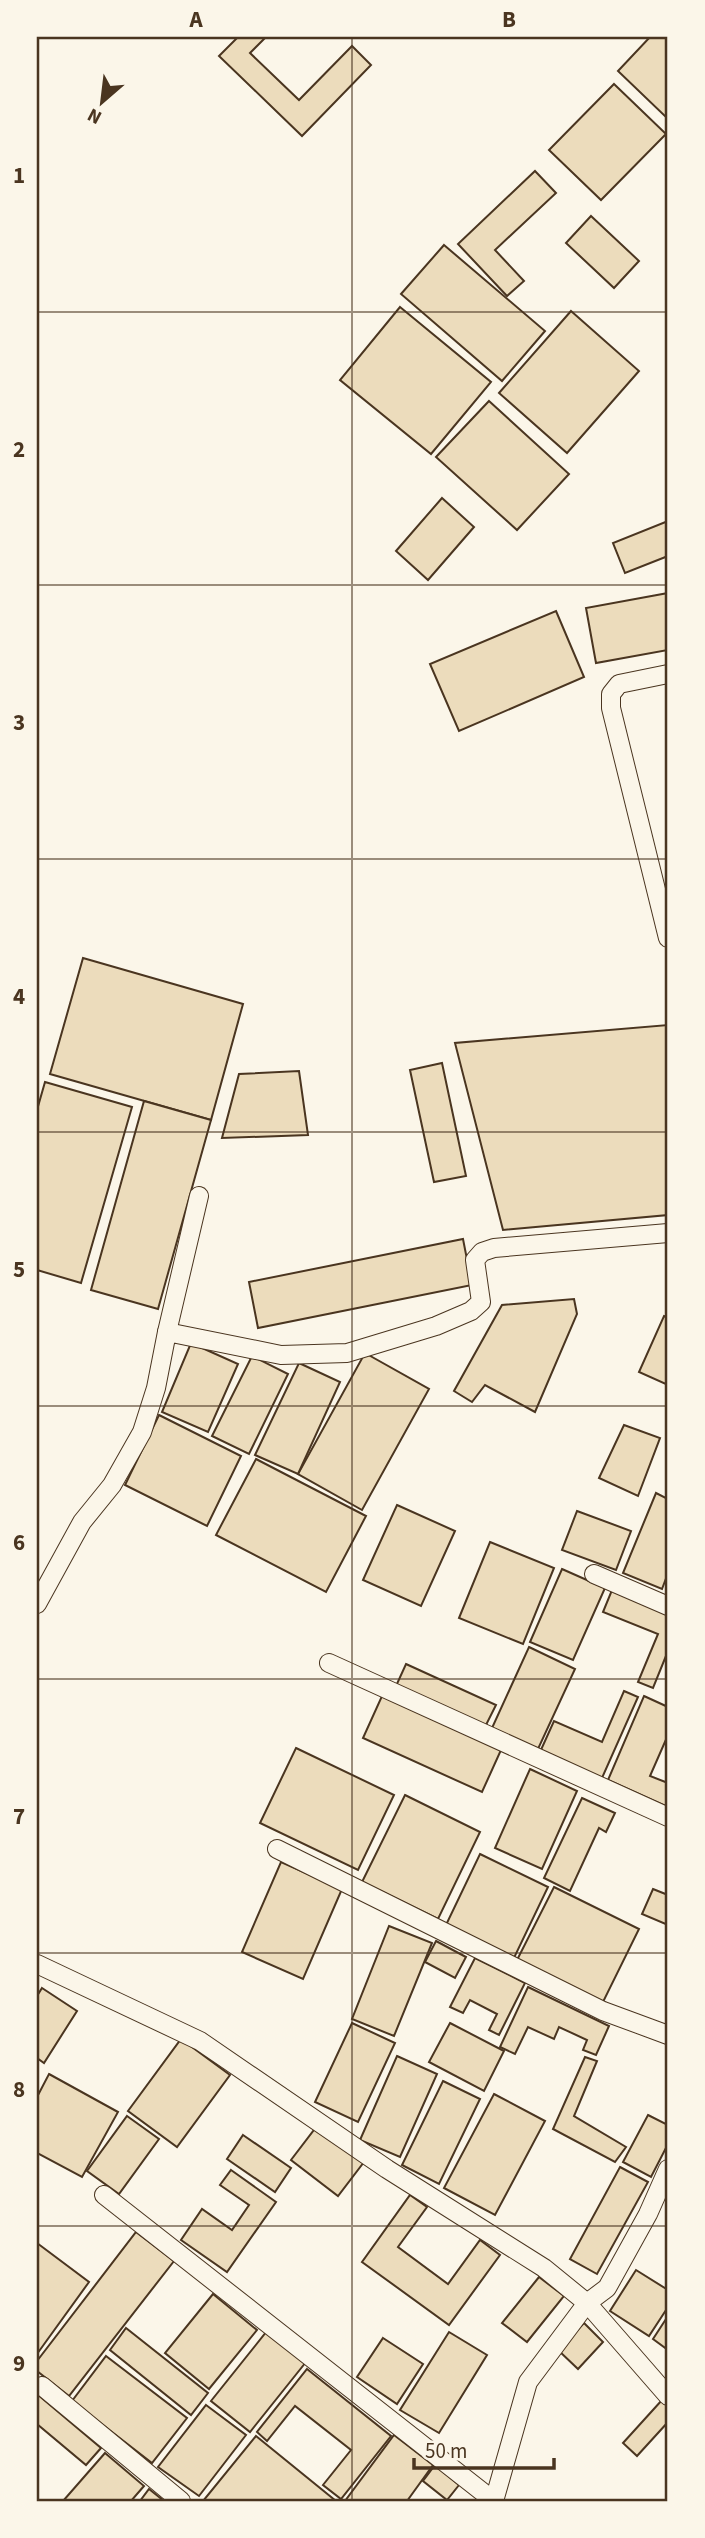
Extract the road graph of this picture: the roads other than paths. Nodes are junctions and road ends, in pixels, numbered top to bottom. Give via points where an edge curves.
1 (668, 674) edge
2 (668, 938) edge
3 (199, 1196) dead end
4 (668, 1233) edge
5 (167, 1332) junction
6 (594, 1574) dead end
7 (37, 1604) edge
8 (668, 1606) edge
9 (329, 1663) dead end
10 (668, 1817) edge
11 (277, 1849) dead end
12 (37, 1964) edge
13 (668, 2035) edge
14 (668, 2169) edge
15 (104, 2195) dead end
16 (587, 2303) junction
17 (42, 2386) dead end
18 (668, 2396) edge
19 (181, 2501) edge
20 (494, 2501) edge

1 - 2 street via 620,684 611,694 611,708
3 - 5 street
4 - 5 street via 482,1252 475,1260 481,1301 471,1311 347,1353 281,1355
5 - 7 street via 142,1432 112,1485 82,1522
6 - 8 street
9 - 10 street
11 - 13 street via 603,2011
12 - 16 street via 200,2042 544,2268
14 - 16 street via 607,2288
15 - 20 street
16 - 18 street
16 - 20 street via 528,2382
17 - 19 street

